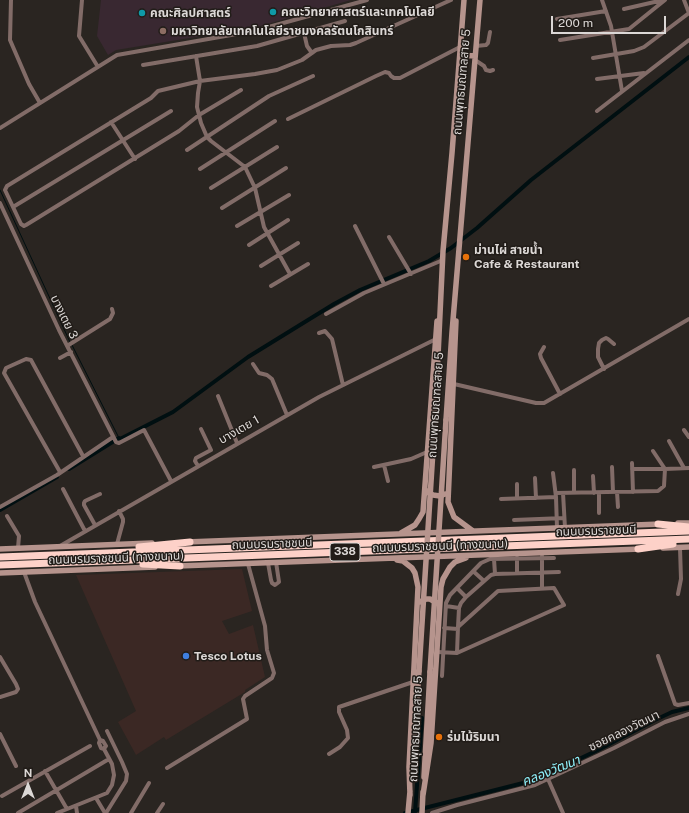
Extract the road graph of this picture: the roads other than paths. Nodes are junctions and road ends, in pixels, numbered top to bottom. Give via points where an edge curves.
1 (11, 0) edge
2 (82, 0) edge
3 (366, 0) edge
4 (451, 0) edge
5 (464, 0) edge
6 (480, 0) edge
7 (602, 0) edge
8 (664, 0) edge
9 (684, 0) edge
10 (624, 9) dead end
11 (606, 11) junction
12 (557, 19) dead end
13 (345, 21) dead end
14 (490, 32) dead end
15 (612, 32) junction
16 (304, 33) junction
17 (560, 40) dead end
18 (689, 40) edge
19 (476, 46) junction
20 (460, 47) junction
21 (312, 53) junction
22 (460, 55) junction
23 (616, 55) junction
24 (196, 56) junction
25 (475, 58) junction
26 (593, 58) dead end
27 (143, 65) dead end
28 (98, 67) junction
29 (493, 70) dead end
30 (644, 73) junction
31 (313, 76) dead end
32 (619, 76) junction
33 (597, 79) dead end
34 (200, 81) junction
35 (241, 90) dead end
36 (622, 91) junction
37 (40, 103) junction
38 (171, 111) dead end
39 (597, 111) dead end
40 (199, 115) junction
41 (288, 119) dead end
42 (275, 121) dead end
43 (111, 122) junction
44 (0, 128) edge
45 (208, 137) junction
46 (123, 140) junction
47 (278, 147) dead end
48 (187, 150) dead end
49 (226, 152) junction
50 (135, 159) junction
51 (245, 167) junction
52 (286, 168) dead end
53 (200, 169) dead end
54 (211, 188) dead end
55 (254, 188) junction
56 (289, 195) dead end
57 (0, 203) edge
58 (13, 207) junction
59 (222, 208) dead end
60 (260, 212) junction
61 (288, 220) dead end
62 (236, 226) dead end
63 (355, 226) dead end
64 (268, 234) junction
65 (389, 237) dead end
66 (298, 243) dead end
67 (249, 245) dead end
68 (279, 254) junction
69 (443, 256) junction
70 (308, 264) dead end
71 (260, 266) dead end
72 (409, 271) junction
73 (290, 274) junction
74 (382, 282) junction
75 (271, 286) dead end
76 (456, 293) junction
77 (441, 295) junction
78 (112, 309) dead end
79 (326, 314) dead end
80 (689, 319) edge
81 (319, 333) dead end
82 (434, 340) junction
83 (614, 344) dead end
84 (68, 346) junction
85 (544, 347) dead end
86 (71, 352) junction
87 (60, 358) dead end
88 (253, 364) dead end
89 (604, 369) junction
90 (454, 384) junction
91 (342, 386) junction
92 (560, 394) junction
93 (218, 396) dead end
94 (287, 415) junction
95 (201, 428) dead end
96 (684, 430) dead end
97 (114, 437) junction
98 (689, 437) edge
99 (669, 441) dead end
100 (237, 443) junction
101 (653, 451) dead end
102 (427, 452) junction
103 (83, 456) junction
104 (632, 463) dead end
105 (384, 465) junction
106 (198, 466) junction
107 (374, 467) dead end
108 (612, 467) dead end
109 (665, 468) junction
110 (686, 468) edge
111 (632, 469) junction
112 (574, 470) dead end
113 (60, 472) junction
114 (553, 473) dead end
115 (593, 476) dead end
116 (536, 478) dead end
117 (171, 481) junction
118 (388, 481) dead end
119 (425, 484) junction
120 (517, 484) dead end
121 (63, 489) dead end
122 (448, 489) junction
123 (599, 492) junction
124 (615, 492) junction
125 (633, 492) junction
126 (563, 493) junction
127 (574, 493) junction
128 (594, 493) junction
129 (100, 494) dead end
130 (556, 495) junction
131 (517, 498) junction
132 (527, 498) junction
133 (536, 498) junction
134 (501, 499) dead end
135 (527, 505) dead end
136 (0, 507) edge
137 (618, 508) dead end
138 (119, 511) junction
139 (599, 513) dead end
140 (7, 516) dead end
141 (557, 518) junction
142 (564, 518) junction
143 (514, 520) dead end
144 (689, 523) edge
145 (658, 524) junction
146 (95, 525) junction
147 (689, 527) edge
148 (558, 528) junction
149 (565, 528) junction
150 (85, 531) junction
151 (474, 531) junction
152 (689, 531) edge
153 (401, 533) junction
154 (689, 540) edge
155 (190, 542) junction
156 (117, 544) junction
157 (59, 546) junction
158 (689, 547) edge
159 (0, 548) edge
160 (18, 548) junction
161 (680, 548) junction
162 (638, 549) junction
163 (107, 552) junction
164 (474, 556) junction
165 (542, 556) junction
166 (0, 557) edge
167 (391, 558) junction
168 (517, 558) junction
169 (554, 558) dead end
170 (494, 559) junction
171 (114, 561) junction
172 (276, 562) junction
173 (268, 563) junction
174 (248, 564) junction
175 (0, 565) edge
176 (180, 566) junction
177 (473, 571) junction
178 (24, 572) junction
179 (542, 572) junction
180 (559, 572) dead end
181 (0, 573) edge
182 (518, 573) junction
183 (494, 574) junction
184 (484, 582) junction
185 (457, 588) junction
186 (542, 588) junction
187 (678, 594) dead end
188 (466, 597) junction
189 (418, 603) junction
190 (443, 607) junction
191 (459, 608) junction
192 (444, 628) junction
193 (458, 628) junction
194 (440, 652) junction
195 (457, 652) junction
196 (658, 656) dead end
197 (0, 657) edge
198 (442, 676) dead end
199 (413, 682) junction
200 (0, 698) edge
201 (689, 703) edge
202 (689, 714) edge
203 (107, 731) dead end
204 (0, 734) edge
205 (90, 746) dead end
206 (329, 754) dead end
207 (109, 759) junction
208 (16, 766) dead end
209 (167, 768) dead end
210 (45, 771) junction
211 (548, 779) junction
212 (150, 783) dead end
213 (57, 790) junction
214 (410, 795) junction
215 (2, 796) dead end
216 (96, 798) junction
217 (423, 798) junction
218 (163, 804) dead end
219 (76, 806) junction
220 (67, 809) junction
221 (18, 813) edge
222 (57, 813) edge
223 (77, 813) edge
224 (105, 813) edge
225 (131, 813) edge
226 (157, 813) edge
227 (408, 813) edge
228 (422, 813) edge
229 (432, 813) edge
230 (563, 813) edge

1 - 37 street via 10,40
2 - 28 street via 80,36
3 - 28 street via 254,31 123,53
4 - 21 street via 356,43 324,48
5 - 20 main road, ถนนพุทธมณฑลสาย 5
6 - 19 main road, ถนนพุทธมณฑลสาย 5
7 - 11 street
8 - 10 street
8 - 15 street via 629,29
9 - 23 street via 689,13 639,50
11 - 12 street
11 - 15 street
13 - 16 street
14 - 19 street via 486,46
15 - 17 street
15 - 23 street
16 - 21 street via 307,46
16 - 24 street via 257,46
18 - 30 street
19 - 25 main road, ถนนพุทธมณฑลสาย 5
20 - 22 main road, ถนนพุทธมณฑลสาย 5
20 - 41 street via 400,78 394,78 385,72
21 - 34 street via 277,70
22 - 25 main road
22 - 69 main road, ถนนพุทธมณฑลสาย 5
23 - 26 street
23 - 32 street
24 - 27 street
24 - 34 street
25 - 29 street via 486,70
25 - 76 main road, ถนนพุทธมณฑลสาย 5
28 - 37 street
30 - 32 street
30 - 36 street
31 - 45 street via 269,96
32 - 33 street
32 - 36 street
34 - 40 street via 197,100
34 - 43 street via 158,91
35 - 40 street
36 - 39 street
37 - 44 street
38 - 46 street
40 - 45 street
40 - 50 street
42 - 49 street
43 - 46 street
43 - 58 street via 7,186 5,190
45 - 48 street
45 - 49 street
46 - 50 street
46 - 58 street
47 - 51 street
49 - 51 street
49 - 53 street
50 - 58 street via 24,226
51 - 54 street
51 - 55 street
52 - 55 street
55 - 59 street
55 - 60 street
56 - 60 street
57 - 84 street, บางเตย 3
60 - 62 street
60 - 64 street
61 - 64 street
63 - 74 street
64 - 67 street
64 - 68 street
65 - 72 street
66 - 68 street
68 - 71 street
68 - 73 street
69 - 72 street
69 - 77 main road, ถนนพุทธมณฑลสาย 5
70 - 73 street
72 - 74 street
73 - 75 street
74 - 79 street
76 - 90 main road
76 - 217 main road, ถนนพุทธมณฑลสาย 5, bridge
77 - 82 main road
77 - 214 main road, ถนนพุทธมณฑลสาย 5, bridge
78 - 84 street via 110,319
80 - 89 street
81 - 91 street via 325,330 332,339
82 - 91 street, บางเตย 1
82 - 102 main road
83 - 89 street via 606,338 599,343 598,357
84 - 86 street, บางเตย 3
85 - 92 street via 540,354 541,358
86 - 87 street
86 - 97 street, บางเตย 3
88 - 94 street via 259,373 272,379
89 - 92 street
90 - 92 street via 536,403 544,403
90 - 122 main road
91 - 94 street, บางเตย 1
93 - 100 street
94 - 100 street, บางเตย 1
95 - 106 street via 211,450 196,458
96 - 98 street
97 - 103 street
97 - 117 street, บางเตย 3 via 119,443 144,430
99 - 110 street
100 - 106 street, บางเตย 1
101 - 109 street
102 - 105 street
102 - 119 main road
103 - 113 street
103 - 113 street via 32,360 26,359 6,368 4,373
104 - 111 street
105 - 107 street
105 - 118 street
106 - 117 street, บางเตย 1
108 - 124 street
109 - 110 street
109 - 111 street
109 - 125 street via 665,483 662,489
111 - 125 street
112 - 127 street
113 - 136 street
114 - 130 street
115 - 128 street
116 - 133 street
117 - 138 street, บางเตย 1
119 - 122 main road via 429,493 433,495 440,496
119 - 153 main road via 423,512 415,524
120 - 131 street
121 - 150 street
122 - 151 main road via 448,502 454,517
123 - 124 street
123 - 128 street
123 - 139 street
124 - 125 street
124 - 137 street
126 - 127 street
126 - 130 street
126 - 142 street
127 - 128 street
129 - 146 street via 84,503
130 - 133 street
130 - 141 street
131 - 132 street
131 - 134 street
132 - 133 street
132 - 135 street
138 - 146 street, บางเตย 1
138 - 156 street via 123,522
140 - 160 street via 19,536
141 - 142 street
141 - 143 street
141 - 148 street
142 - 149 street
144 - 145 main road, ถนนบรมราชชนนี (ทางขนาน) / 338
145 - 147 highway
145 - 149 main road, ถนนบรมราชชนนี (ทางขนาน) / 338
146 - 150 street, บางเตย 1
148 - 149 main road, ถนนบรมราชชนนี (ทางขนาน) / 338
148 - 151 main road, ถนนบรมราชชนนี (ทางขนาน) / 338
150 - 157 street, บางเตย 1
151 - 153 main road, ถนนบรมราชชนนี (ทางขนาน) / 338
152 - 163 highway, ถนนบรมราชชนนี / 338
153 - 155 main road, ถนนบรมราชชนนี (ทางขนาน) / 338
154 - 162 highway
154 - 171 highway, ถนนบรมราชชนนี / 338
155 - 156 main road, ถนนบรมราชชนนี (ทางขนาน) / 338
155 - 163 highway
156 - 157 main road, ถนนบรมราชชนนี (ทางขนาน) / 338
157 - 160 main road, ถนนบรมราชชนนี (ทางขนาน) / 338
158 - 161 main road, ถนนบรมราชชนนี (ทางขนาน) / 338
159 - 160 main road, ถนนบรมราชชนนี (ทางขนาน) / 338
161 - 162 main road, ถนนบรมราชชนนี (ทางขนาน) / 338
161 - 187 street via 681,579
162 - 165 main road, ถนนบรมราชชนนี (ทางขนาน) / 338
163 - 166 highway, ถนนบรมราชชนนี / 338
164 - 165 main road, ถนนบรมราชชนนี (ทางขนาน) / 338
164 - 167 main road, ถนนบรมราชชนนี (ทางขนาน) / 338
164 - 190 main road via 455,562 447,572 441,587
165 - 168 street
165 - 169 street
165 - 179 street
167 - 172 main road, ถนนบรมราชชนนี (ทางขนาน) / 338
167 - 189 main road via 408,564 415,573
168 - 170 street
168 - 182 street
170 - 177 street via 480,563
170 - 183 street
171 - 175 highway, ถนนบรมราชชนนี / 338
171 - 176 highway
172 - 173 main road, ถนนบรมราชชนนี (ทางขนาน) / 338
172 - 173 street via 279,582 275,585 271,580
173 - 174 main road, ถนนบรมราชชนนี (ทางขนาน) / 338
174 - 176 main road, ถนนบรมราชชนนี (ทางขนาน) / 338
174 - 209 street via 265,626 267,650 274,673 272,678 243,699 247,719
176 - 178 main road, ถนนบรมราชชนนี (ทางขนาน) / 338
177 - 184 street
177 - 185 street
178 - 181 main road, ถนนบรมราชชนนี (ทางขนาน) / 338
178 - 207 street via 100,740 101,748
179 - 180 street
179 - 182 street
179 - 186 street
182 - 183 street
183 - 184 street
184 - 188 street
185 - 188 street
185 - 190 street
186 - 193 street via 498,590
186 - 195 street via 554,588 564,604
188 - 191 street
189 - 190 main road via 430,599
189 - 199 main road
190 - 191 street
190 - 192 street
190 - 194 main road
191 - 193 street
192 - 193 street
192 - 194 street
193 - 195 street
194 - 195 street
194 - 198 street
194 - 217 main road
196 - 201 street via 675,704
197 - 200 street via 18,689
199 - 206 street via 339,707 348,738
199 - 214 main road
202 - 211 street, ซอยคลองวัฒนา via 665,722
203 - 224 street via 127,774 126,781
204 - 208 street
205 - 210 street
207 - 213 street
207 - 216 street via 114,775 112,785 107,793
210 - 213 street
210 - 215 street
211 - 229 street, ซอยคลองวัฒนา via 522,789
211 - 230 street
212 - 225 street
213 - 220 street
213 - 221 street
214 - 227 main road, ถนนพุทธมณฑลสาย 5
216 - 219 street
216 - 224 street
217 - 228 main road, ถนนพุทธมณฑลสาย 5
218 - 226 street
219 - 220 street
219 - 223 street
220 - 222 street

